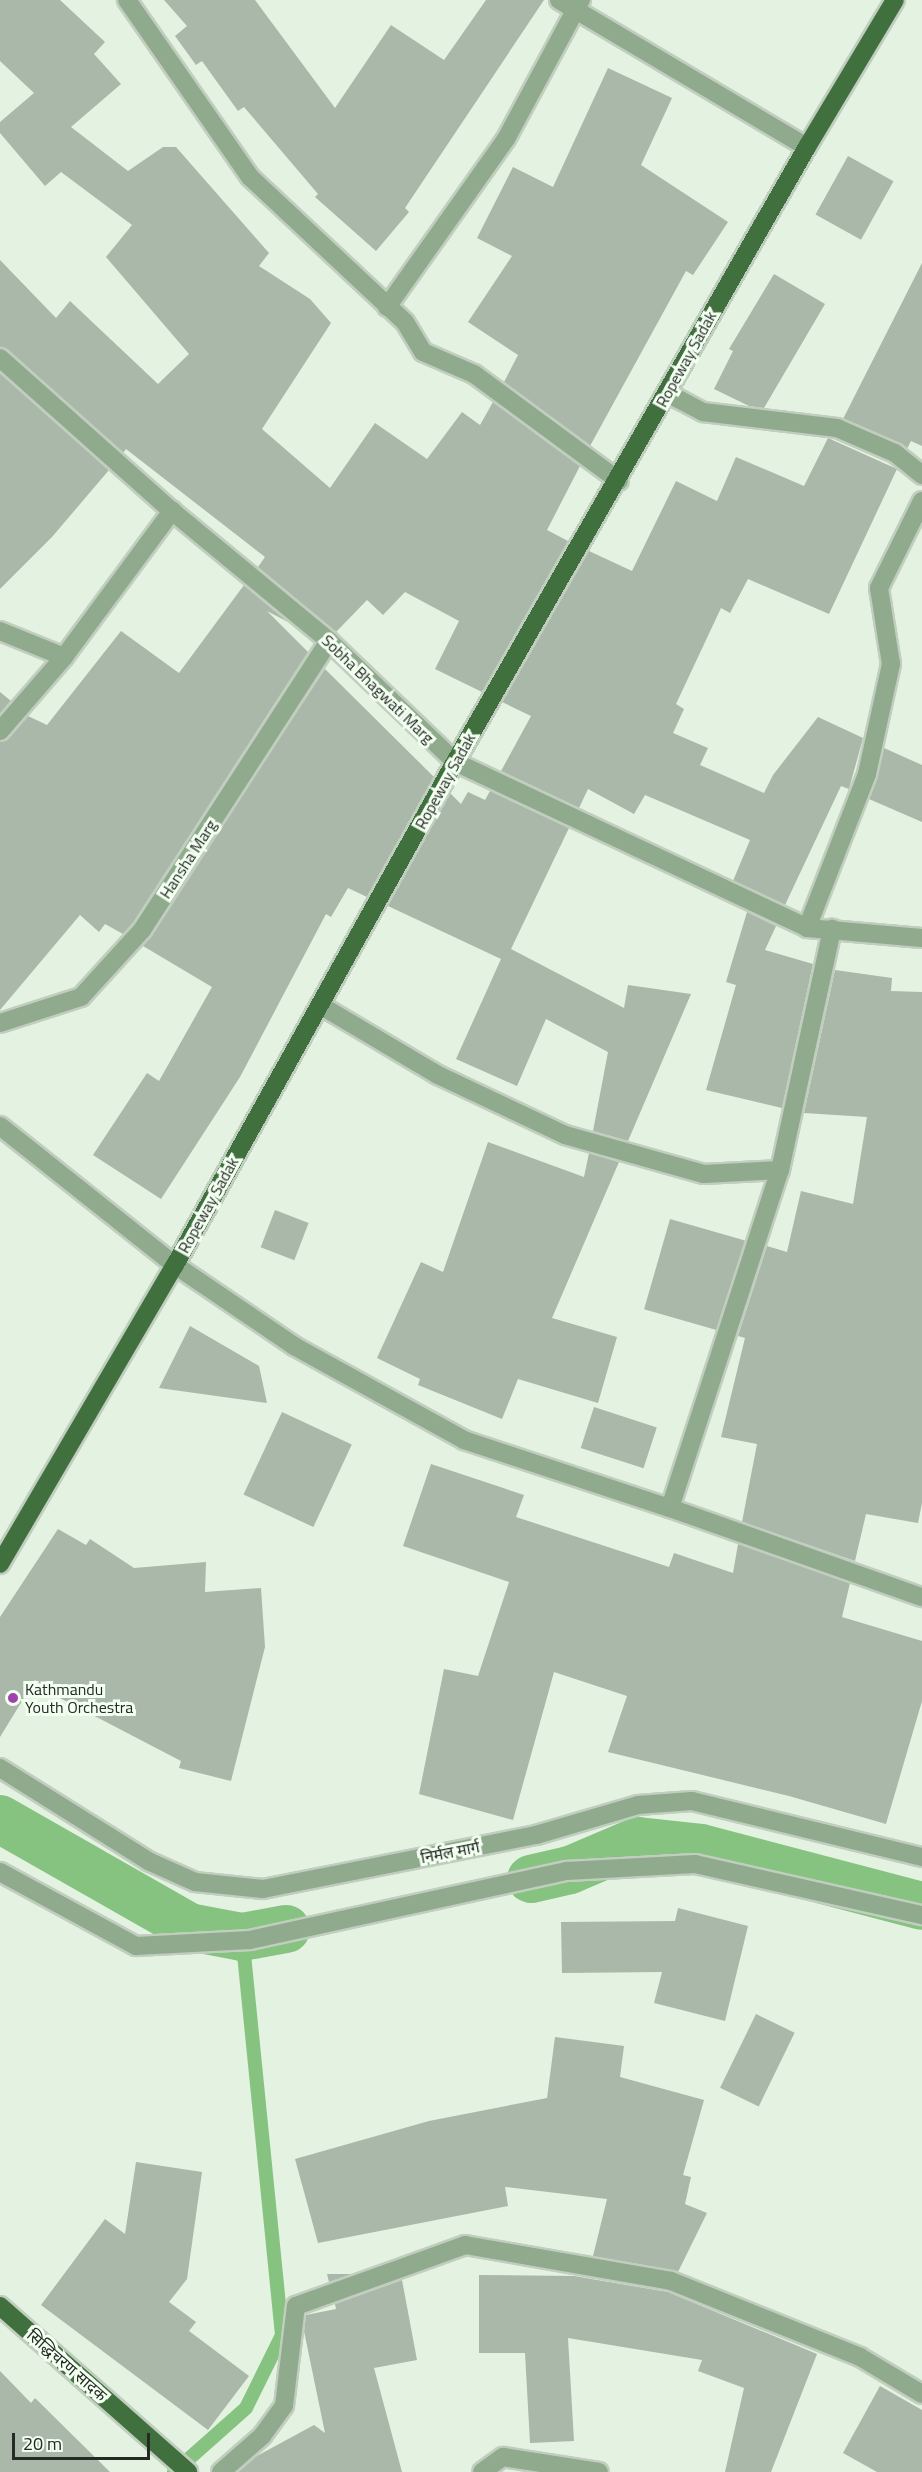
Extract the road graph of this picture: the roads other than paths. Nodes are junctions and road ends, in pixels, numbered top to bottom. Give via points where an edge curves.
1 (127, 0) edge
2 (559, 0) edge
3 (895, 0) edge
4 (578, 5) edge
5 (807, 147) junction
6 (387, 307) junction
7 (0, 358) edge
8 (667, 393) junction
9 (922, 475) edge
10 (619, 481) junction
11 (922, 501) edge
12 (172, 511) junction
13 (0, 631) edge
14 (329, 641) junction
15 (64, 657) junction
16 (0, 731) edge
17 (455, 762) junction
18 (807, 928) junction
19 (832, 929) junction
20 (922, 938) edge
21 (320, 1005) junction
22 (0, 1023) edge
23 (0, 1126) edge
24 (780, 1170) junction
25 (175, 1265) junction
26 (670, 1508) junction
27 (0, 1564) edge
28 (922, 1597) edge
29 (0, 1768) edge
30 (922, 1857) edge
31 (0, 1872) edge
32 (922, 1915) edge
33 (0, 2306) edge
34 (922, 2394) edge
35 (188, 2472) edge
36 (221, 2472) edge
37 (482, 2472) edge
38 (598, 2472) edge

1 - 6 street via 250,177
2 - 4 street
3 - 5 main road, Ropeway Sadak
4 - 5 street
4 - 6 street via 506,139
5 - 8 main road, Ropeway Sadak
6 - 10 street via 405,322 423,352 474,374
7 - 12 street, Sobha Bhagwati Marg
8 - 9 street via 703,412 837,428 895,453
8 - 10 main road, Ropeway Sadak
10 - 17 main road, Ropeway Sadak
11 - 18 street via 879,588 891,664 867,774
12 - 14 street, Sobha Bhagwati Marg
12 - 15 street
13 - 15 street
14 - 17 street, Sobha Bhagwati Marg
14 - 22 street, Hansha Marg via 142,930 81,997
15 - 16 street
17 - 18 street, Sobha Bhagwati Marg
17 - 21 main road, Ropeway Sadak
18 - 19 street, Sobha Bhagwati Marg
19 - 20 street, Sobha Bhagwati Marg
19 - 24 street
21 - 24 street via 438,1075 565,1135 704,1174
21 - 25 main road, Ropeway Sadak
23 - 25 street
24 - 26 street
25 - 26 street via 294,1346 464,1440
25 - 27 main road, Ropeway Sadak
26 - 28 street
29 - 30 street, निर्मल मार्ग via 148,1861 195,1882 252,1888 263,1889 536,1835 638,1805 692,1800
31 - 32 street via 136,1946 250,1940 567,1871 695,1864
33 - 35 main road, सिद्धिचरण सादक
34 - 36 street via 860,2357 671,2281 465,2245 296,2306 284,2406 262,2436
37 - 38 street via 503,2457

